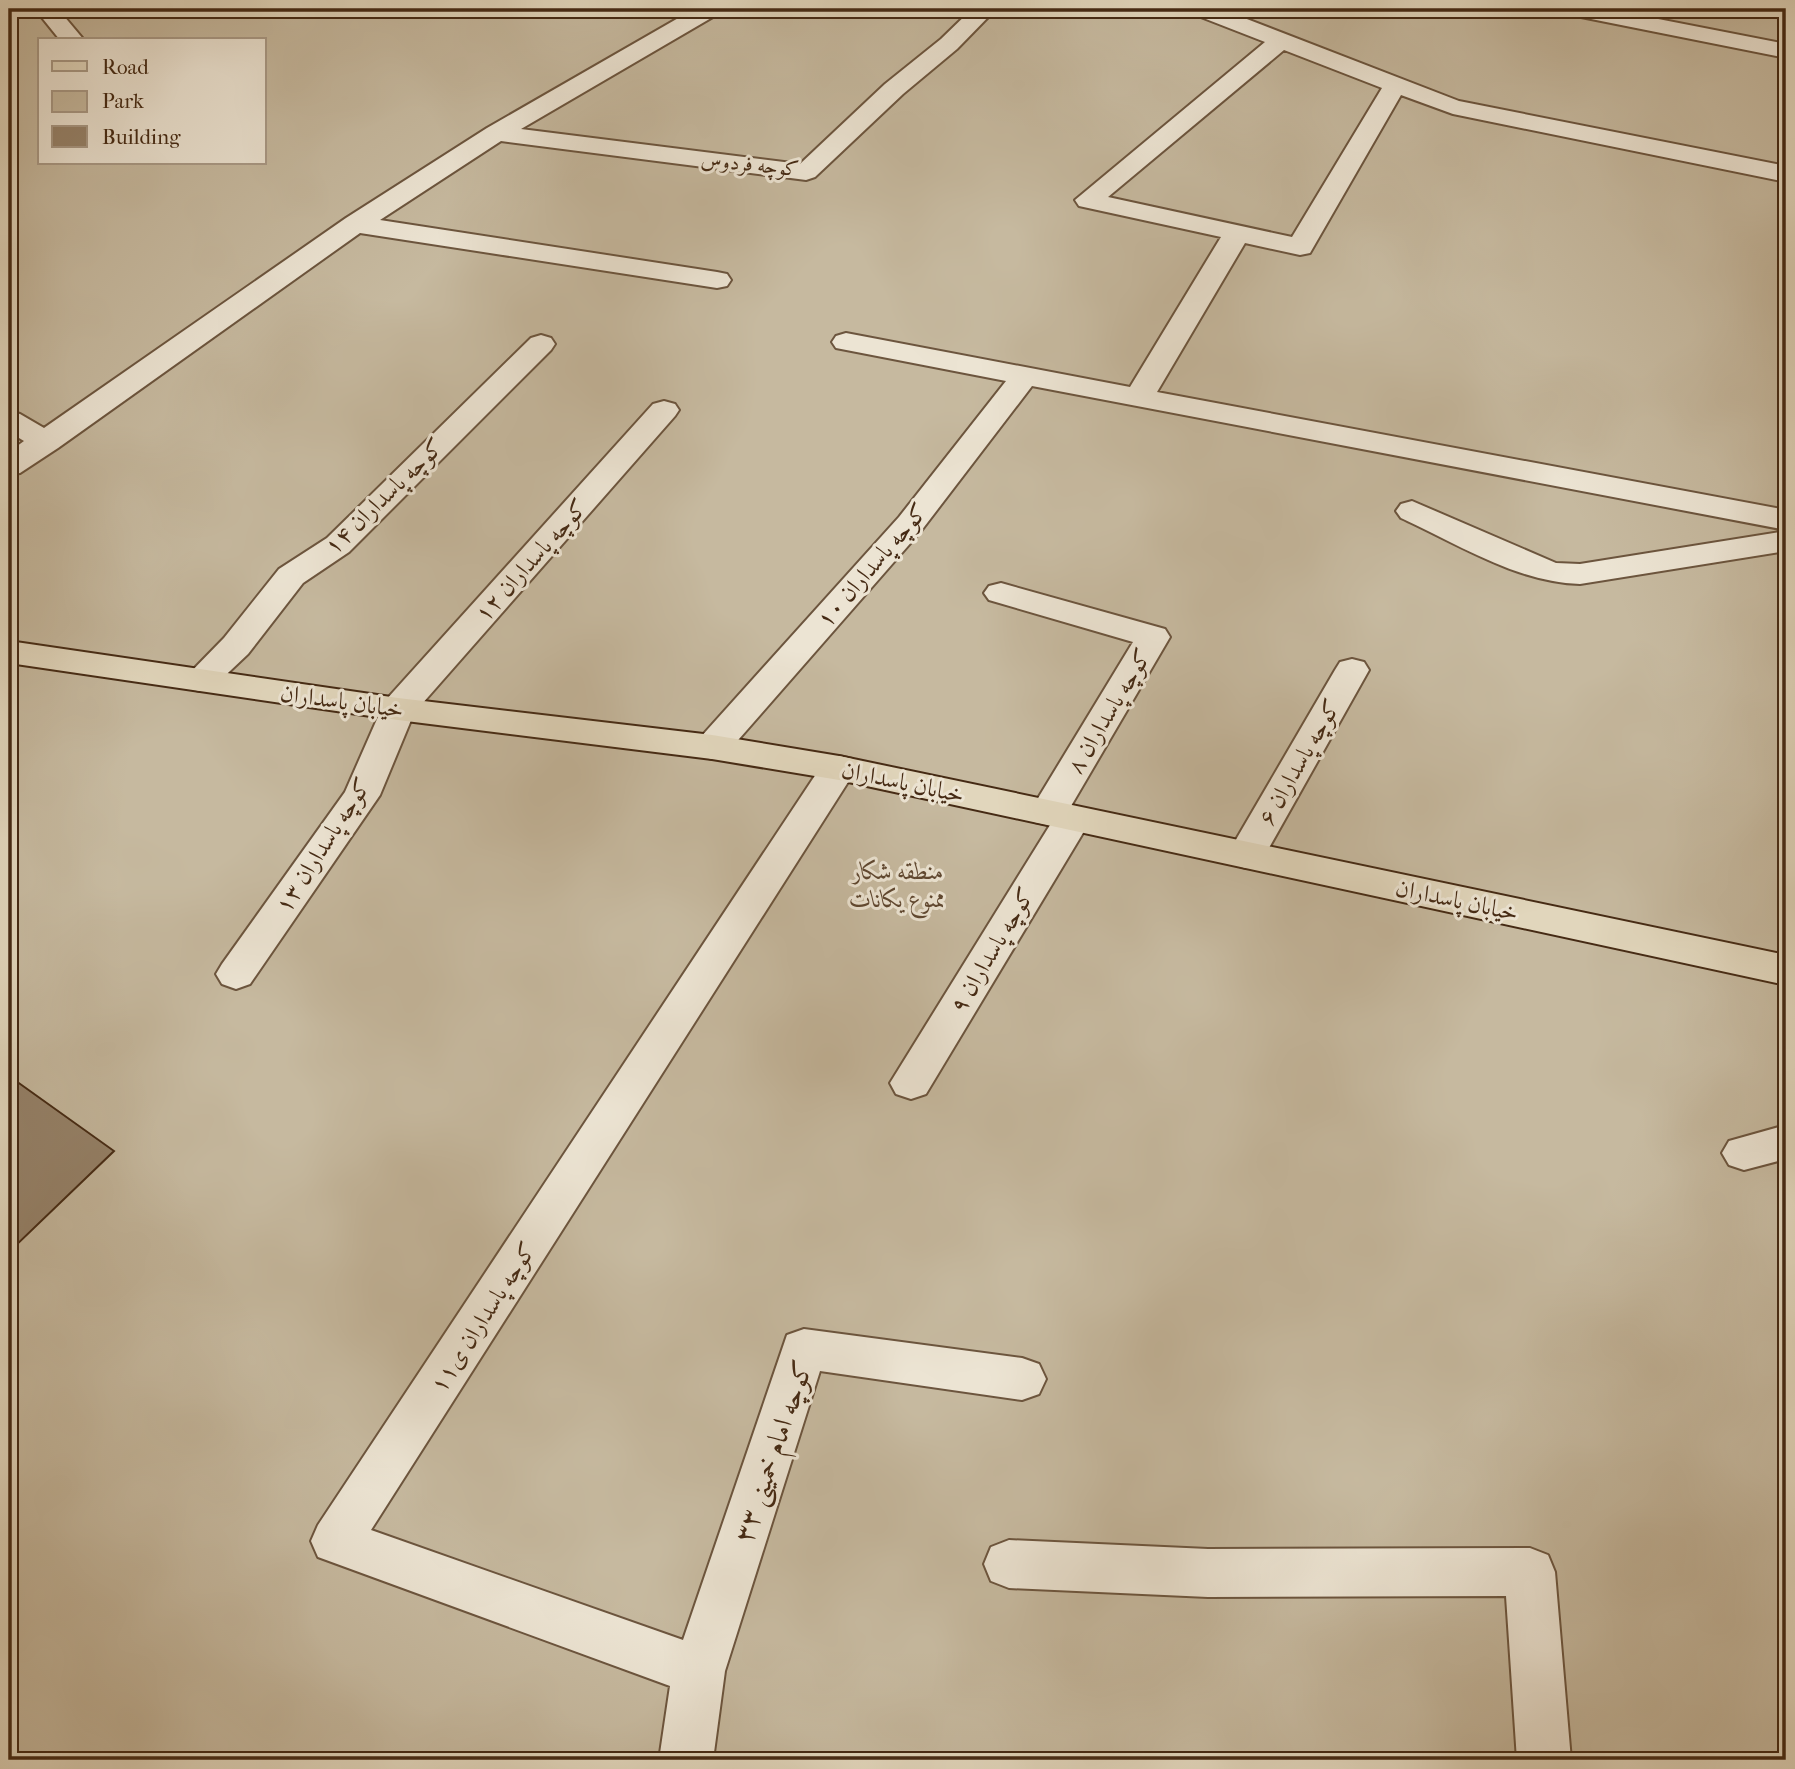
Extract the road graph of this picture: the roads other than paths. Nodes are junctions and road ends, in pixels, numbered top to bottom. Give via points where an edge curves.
1 (47, 9) edge
2 (710, 9) edge
3 (985, 9) edge
4 (1201, 9) edge
5 (1576, 9) edge
6 (70, 38) edge
7 (1280, 41) junction
8 (1786, 51) edge
9 (1396, 84) junction
10 (496, 133) junction
11 (1786, 174) edge
12 (355, 224) junction
13 (1237, 233) junction
14 (717, 280) dead end
15 (846, 342) dead end
16 (541, 344) dead end
17 (1025, 376) junction
18 (1139, 397) junction
19 (664, 410) dead end
20 (9, 420) edge
21 (47, 442) junction
22 (9, 454) edge
23 (9, 466) edge
24 (1412, 511) dead end
25 (1786, 520) edge
26 (1786, 541) edge
27 (1001, 593) dead end
28 (9, 652) edge
29 (1352, 670) dead end
30 (201, 680) junction
31 (398, 709) junction
32 (712, 747) junction
33 (839, 768) junction
34 (1060, 816) junction
35 (1246, 855) junction
36 (1786, 970) edge
37 (236, 974) dead end
38 (911, 1083) dead end
39 (1786, 1142) edge
40 (1744, 1153) dead end
41 (1022, 1379) dead end
42 (1009, 1564) dead end
43 (699, 1671) junction
44 (686, 1760) edge
45 (1544, 1760) edge

1 - 6 street
2 - 10 street
3 - 10 street, کوچه فردوس via 806,172
4 - 7 street
5 - 8 street
7 - 9 street
7 - 13 street via 1088,200
9 - 11 street via 1453,107
9 - 13 street via 1300,247
10 - 12 street
12 - 14 street
12 - 21 street
13 - 18 street
15 - 17 street
16 - 30 street, کوچه پاسداران ۱۴ via 338,545 291,576 236,646
17 - 18 street
17 - 32 street, کوچه پاسداران ۱۰ via 910,524
18 - 25 street
19 - 31 street, کوچه پاسداران ۱۲
20 - 21 street
21 - 22 street
21 - 23 street
24 - 26 street via 1552,573 1580,574
27 - 34 street, کوچه پاسداران ۸ via 1153,637
28 - 30 main road, خیابان پاسداران
29 - 35 street, کوچه پاسداران ۶
30 - 31 main road, خیابان پاسداران
31 - 32 main road, خیابان پاسداران
31 - 37 street, کوچه پاسداران ۱۳ via 362,795
32 - 33 main road, خیابان پاسداران
33 - 34 main road, خیابان پاسداران
33 - 43 street, کوچه پاسداران ی۱۱ via 336,1541
34 - 35 main road, خیابان پاسداران
34 - 38 street, کوچه پاسداران ۹
35 - 36 main road, خیابان پاسداران
39 - 40 street
41 - 43 street, کوچه امام خمینی ۳۳ via 804,1349
42 - 45 street via 1208,1573 1530,1572
43 - 44 street, کوچه امام خمینی ۳۳

